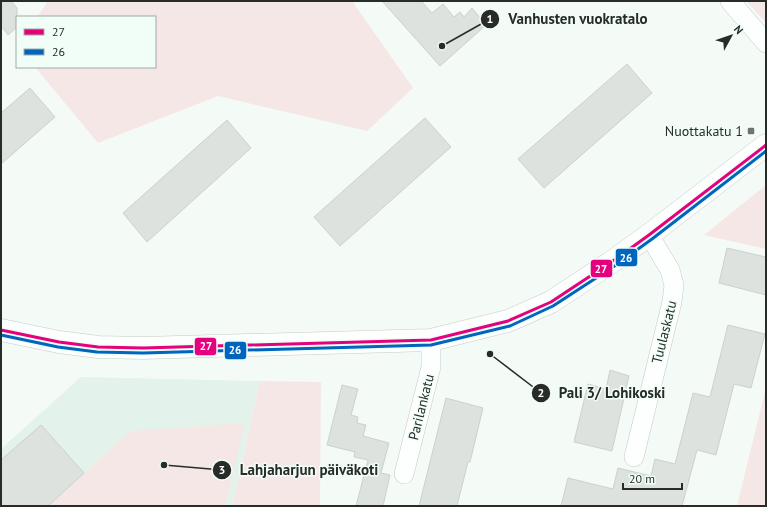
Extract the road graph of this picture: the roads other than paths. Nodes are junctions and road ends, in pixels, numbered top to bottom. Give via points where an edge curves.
1 (730, 1) edge
2 (766, 44) edge
3 (766, 145) edge
4 (649, 235) junction
5 (1, 330) edge
6 (431, 340) junction
7 (634, 457) dead end
8 (404, 474) dead end

1 - 2 street
3 - 4 street
4 - 6 street via 551,302 508,321
4 - 7 street, Tuulaskatu via 670,270 674,285
5 - 6 street via 98,347
6 - 8 street, Parilankatu via 431,367

